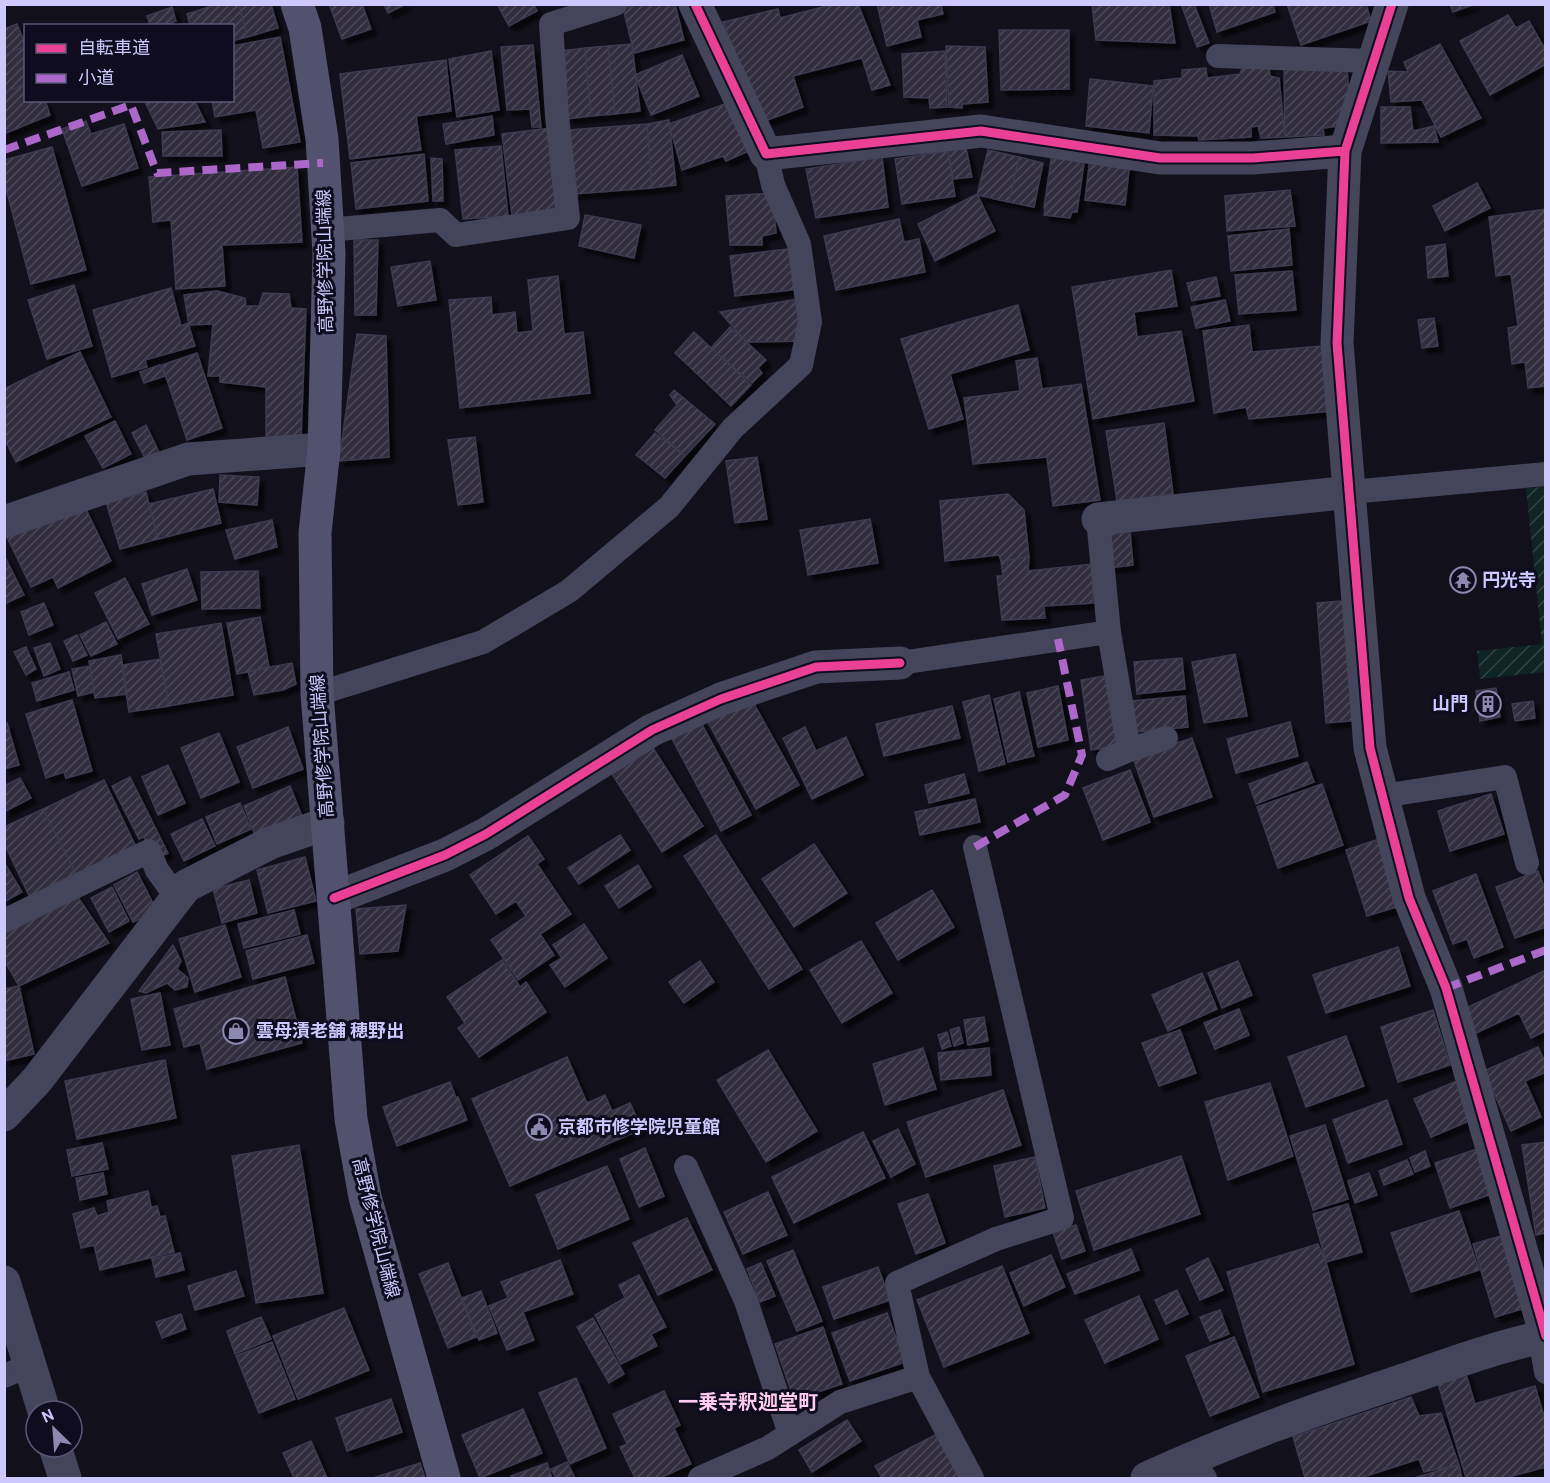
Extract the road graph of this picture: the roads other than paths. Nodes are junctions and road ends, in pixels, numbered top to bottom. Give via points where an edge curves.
1 (297, 4) edge
2 (615, 4) edge
3 (695, 4) edge
4 (1392, 4) edge
5 (1218, 56) dead end
6 (1374, 61) junction
7 (1345, 152) junction
8 (766, 154) junction
9 (327, 230) junction
10 (324, 449) junction
11 (1545, 474) edge
12 (1350, 492) junction
13 (1098, 519) joint
14 (4, 522) edge
15 (1108, 632) junction
16 (900, 663) joint
17 (317, 694) junction
18 (1166, 738) dead end
19 (1382, 796) junction
20 (328, 823) junction
21 (975, 847) dead end
22 (1527, 863) dead end
23 (177, 898) junction
24 (334, 898) junction
25 (4, 921) edge
26 (4, 1115) edge
27 (686, 1167) dead end
28 (4, 1282) edge
29 (1544, 1336) edge
30 (17, 1371) edge
31 (1545, 1372) edge
32 (918, 1377) junction
33 (36, 1399) edge
34 (790, 1434) junction
35 (59, 1459) edge
36 (1197, 1469) edge
37 (65, 1479) edge
38 (444, 1479) edge
39 (700, 1479) edge
40 (972, 1479) edge
41 (1147, 1479) edge

1 - 9 main road, 高野修学院山端線 via 305,28 322,139
2 - 9 lane via 551,24 568,218 456,236 440,220
3 - 8 street
4 - 6 street
5 - 6 lane
6 - 7 street
7 - 8 street via 1161,158 981,131
7 - 12 street via 1337,343
8 - 17 lane via 773,185 799,244 810,322 801,365 734,428 669,507 569,591 483,642
9 - 10 main road, 高野修学院山端線
10 - 14 street via 188,459
10 - 17 main road, 高野修学院山端線 via 315,533
11 - 12 lane
12 - 13 street
12 - 19 street via 1370,748
13 - 15 lane
15 - 16 lane
15 - 18 lane via 1118,754
16 - 24 street via 816,667 721,699 652,730 446,855
17 - 20 main road, 高野修学院山端線
19 - 22 lane via 1505,777
19 - 29 street via 1409,898 1446,988
20 - 23 street via 270,843 186,886
20 - 24 main road, 高野修学院山端線
21 - 32 lane via 1062,1218 996,1239 897,1283
23 - 25 lane via 149,851
23 - 26 street via 37,1080
24 - 38 main road, 高野修学院山端線 via 351,1119 365,1197
27 - 34 lane via 746,1301
28 - 30 street
29 - 31 lane
29 - 36 street via 1453,1363 1237,1438
30 - 33 street
32 - 34 lane via 840,1402
32 - 40 lane
34 - 39 lane
35 - 37 street
36 - 41 street

